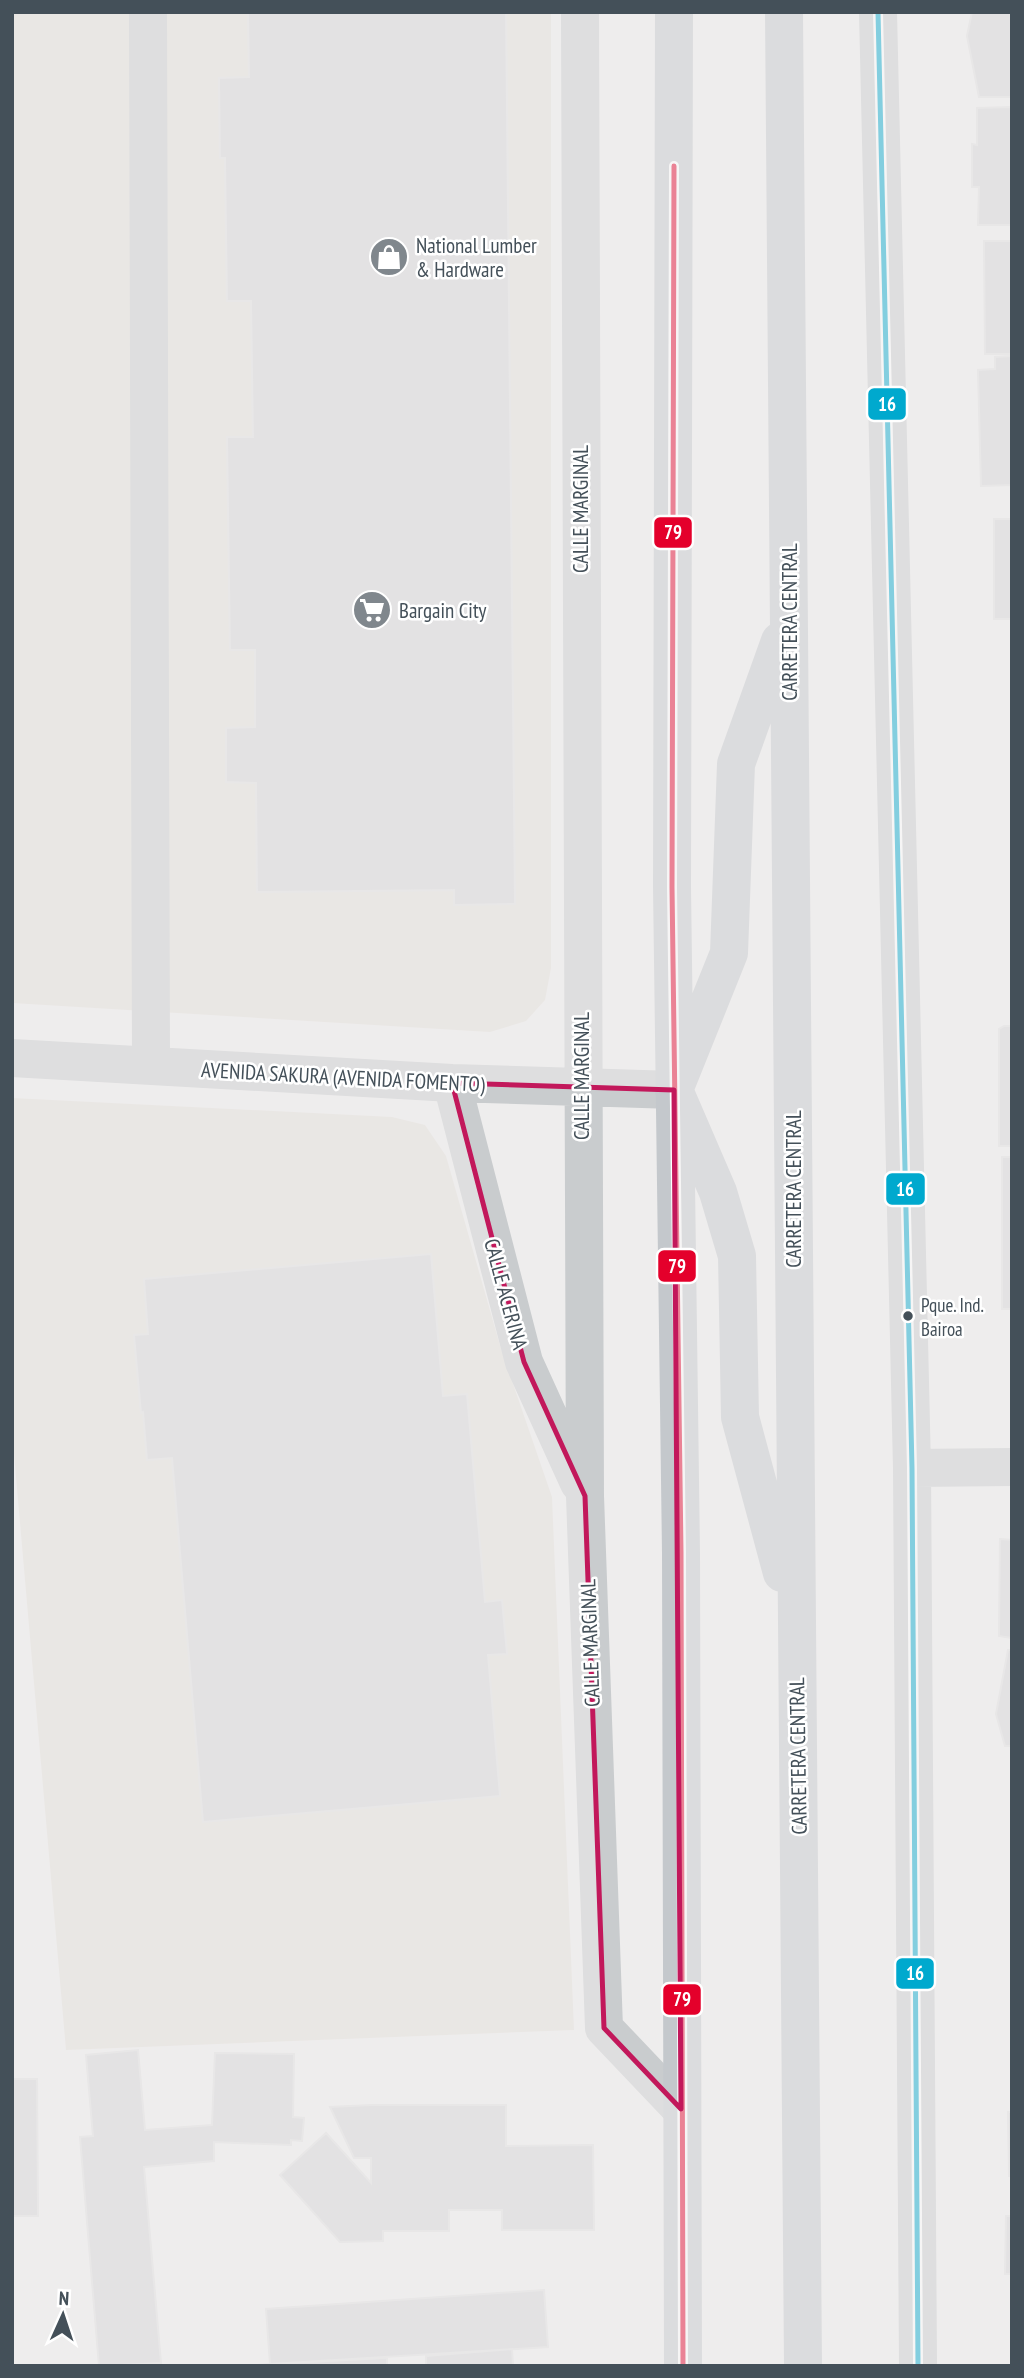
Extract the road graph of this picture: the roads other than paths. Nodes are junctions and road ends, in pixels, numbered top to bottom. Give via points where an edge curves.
1 (148, 12) edge
2 (580, 12) edge
3 (674, 12) edge
4 (784, 12) edge
5 (878, 12) edge
6 (789, 616) junction
7 (12, 1058) edge
8 (151, 1066) junction
9 (452, 1083) junction
10 (581, 1089) junction
11 (674, 1090) junction
12 (1012, 1467) edge
13 (912, 1468) junction
14 (585, 1496) junction
15 (796, 1624) junction
16 (681, 2109) junction
17 (678, 2359) edge
18 (803, 2366) edge
19 (918, 2366) edge

1 - 8 street
2 - 10 street, CALLE MARGINAL
3 - 11 main road
4 - 6 main road, CARRETERA CENTRAL
5 - 13 street
6 - 11 main road via 736,764 729,953
6 - 15 main road, CARRETERA CENTRAL
7 - 8 street, AVENIDA SAKURA (AVENIDA FOMENTO)
8 - 9 street, AVENIDA SAKURA (AVENIDA FOMENTO)
9 - 10 street, AVENIDA SAKURA (AVENIDA FOMENTO)
9 - 14 street, CALLE ACERINA via 524,1362
10 - 11 street, AVENIDA SAKURA (AVENIDA FOMENTO)
10 - 14 street, CALLE MARGINAL
11 - 15 main road via 718,1192 737,1256 740,1417
11 - 16 main road via 681,1553
12 - 13 street
13 - 19 street
14 - 16 street, CALLE MARGINAL via 604,2028
15 - 18 main road, CARRETERA CENTRAL
16 - 17 main road

